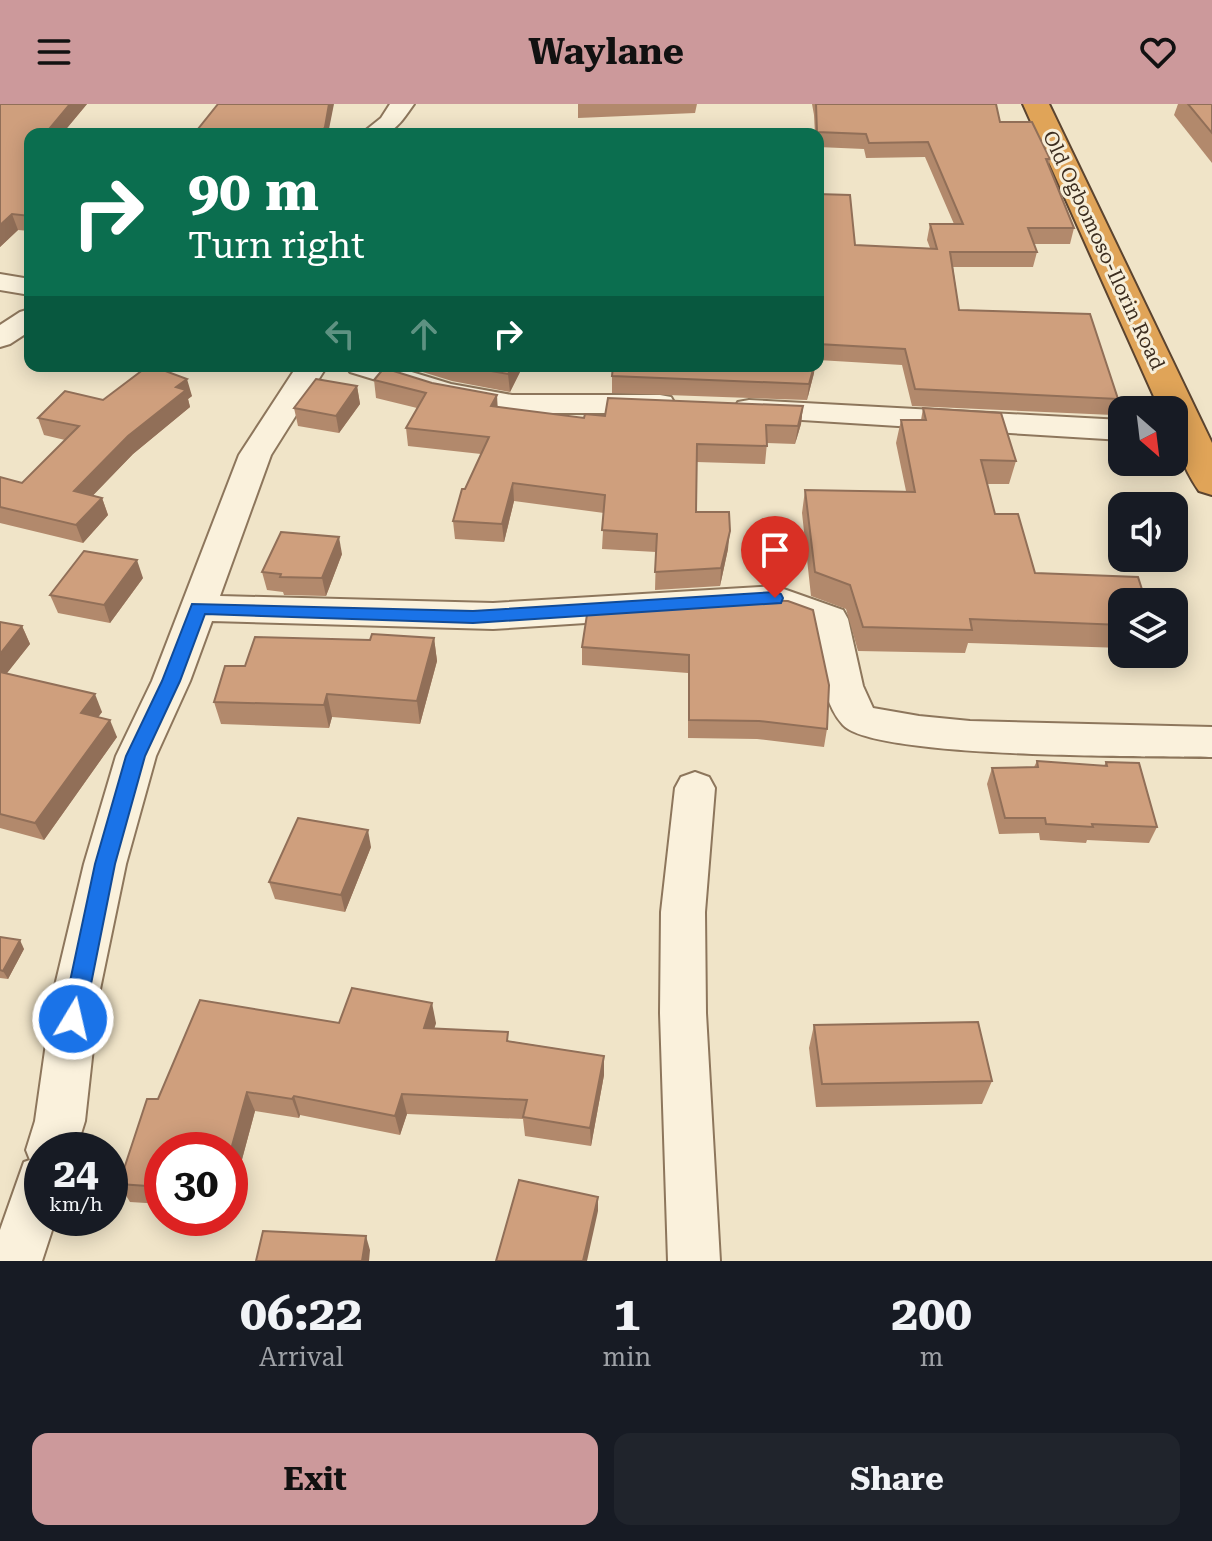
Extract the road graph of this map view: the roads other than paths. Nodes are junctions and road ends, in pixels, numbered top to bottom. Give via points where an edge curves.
1 (402, 104) edge
2 (1036, 104) edge
3 (382, 128) edge
4 (0, 282) edge
5 (24, 286) edge
6 (24, 322) edge
7 (0, 338) edge
8 (308, 372) edge
9 (381, 372) edge
10 (1165, 396) edge
11 (690, 405) edge
12 (721, 407) edge
13 (1108, 429) edge
14 (1188, 443) edge
15 (1211, 477) edge
16 (198, 608) junction
17 (1212, 742) edge
18 (695, 788) dead end
19 (57, 1132) edge
20 (24, 1236) edge
21 (16, 1261) edge
22 (694, 1261) edge

1 - 3 street
2 - 10 highway, Old Ogbomoso-Ilorin Road
4 - 5 street
6 - 7 street
8 - 16 street via 255,455
9 - 11 street via 512,404
12 - 13 street
14 - 15 highway, Old Ogbomoso-Ilorin Road
16 - 17 street via 493,616 775,598 830,619 848,698 859,717 889,728
16 - 19 street via 136,756 105,864 76,994
18 - 22 street via 683,912
20 - 21 street

